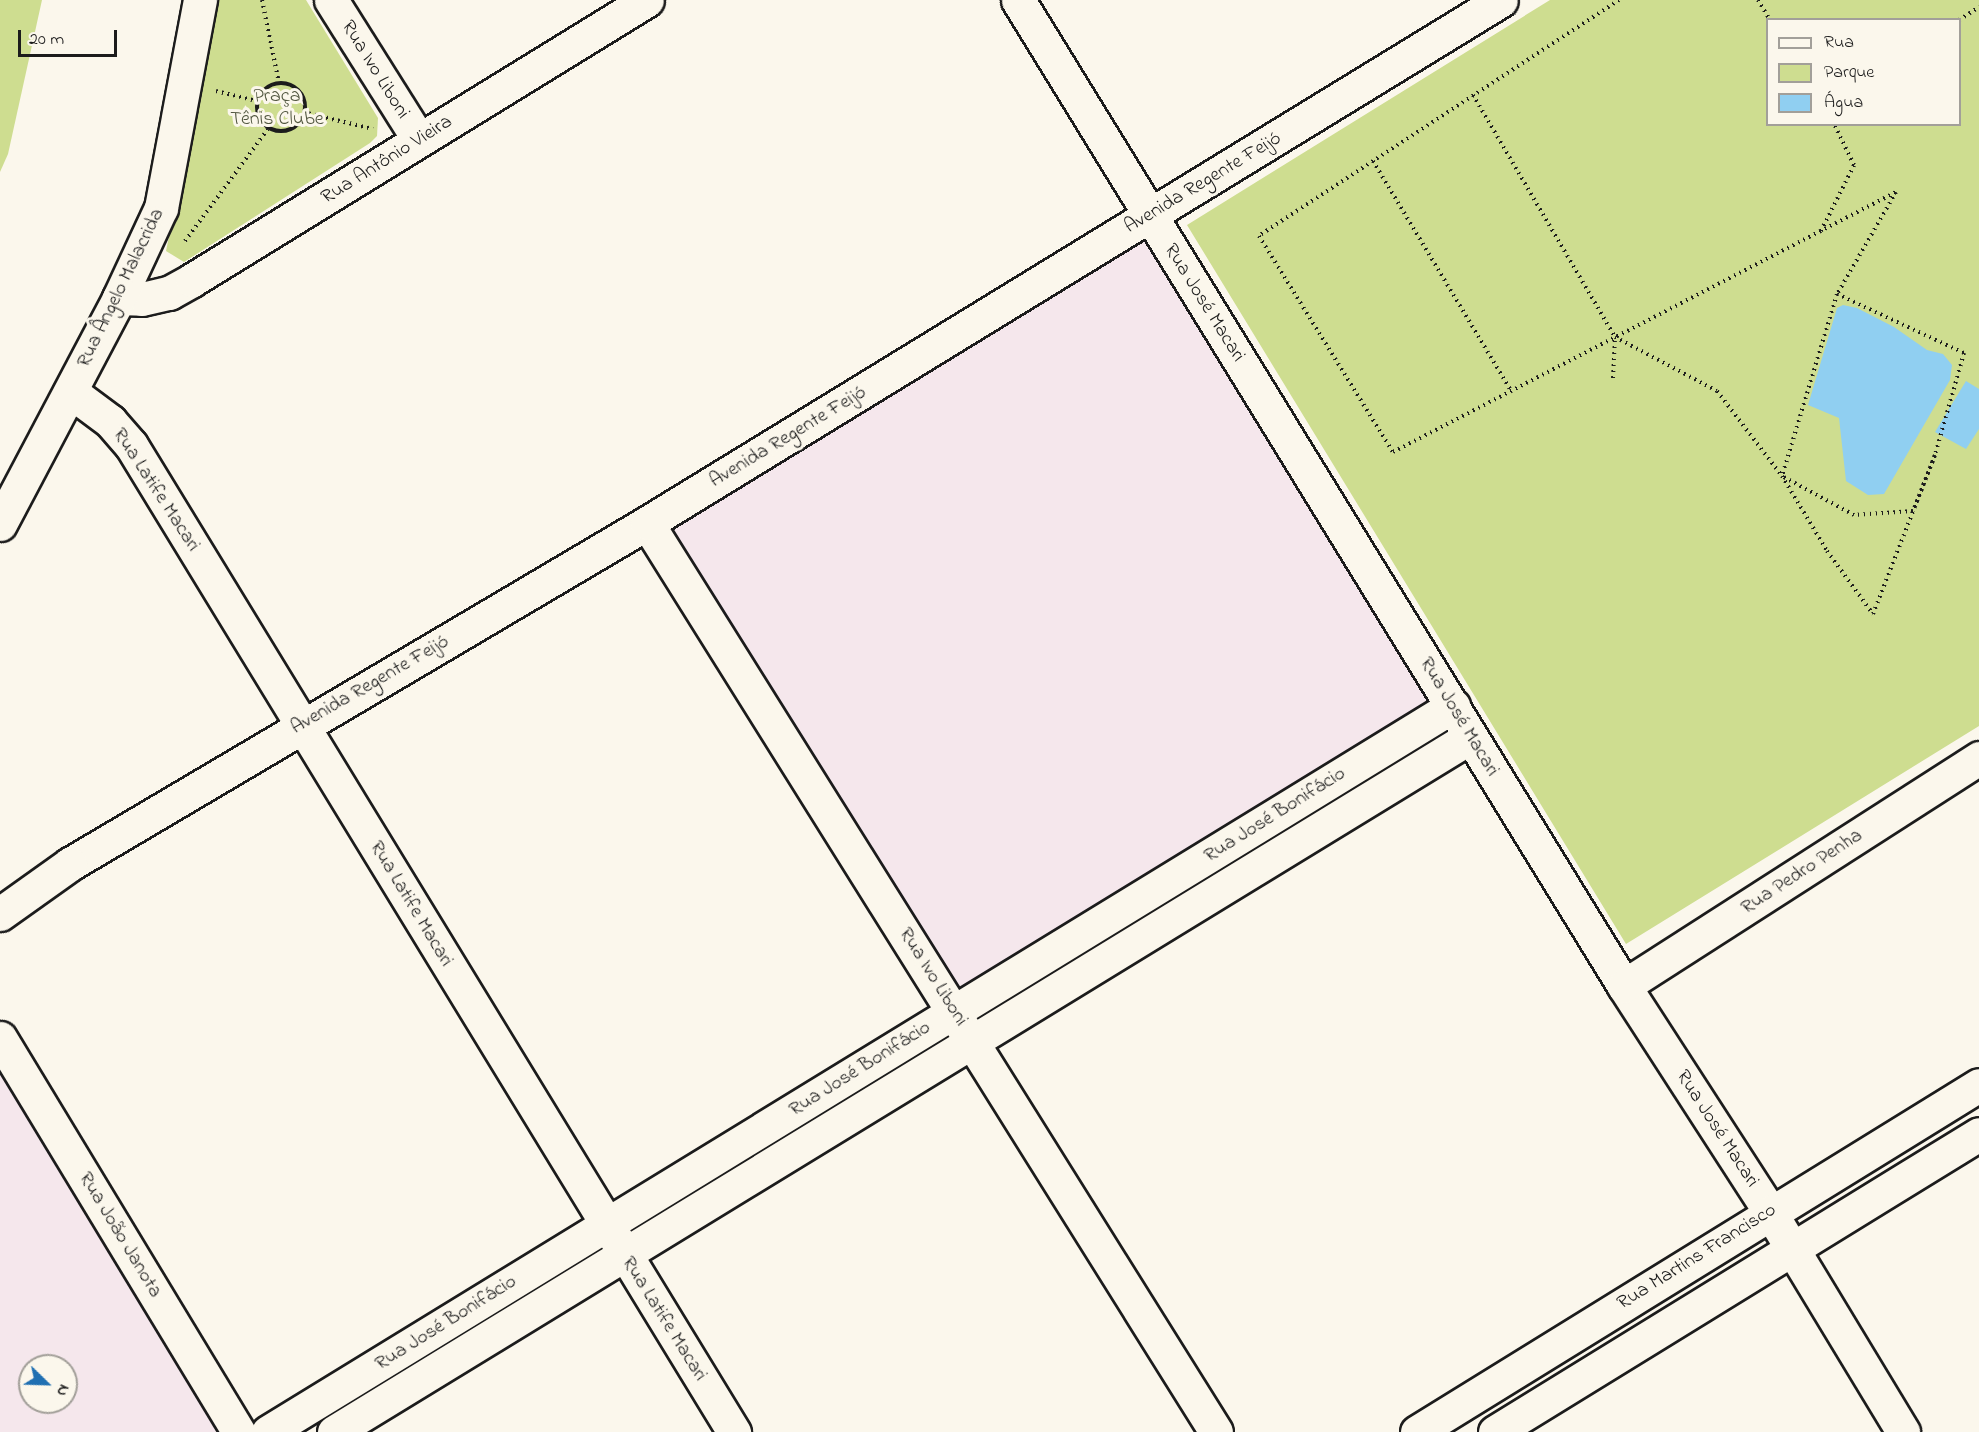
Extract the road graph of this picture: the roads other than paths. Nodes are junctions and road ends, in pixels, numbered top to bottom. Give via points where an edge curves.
1 (200, 0) edge
2 (331, 0) edge
3 (647, 0) edge
4 (1018, 0) edge
5 (1501, 0) edge
6 (419, 140) junction
7 (1150, 215) junction
8 (119, 298) junction
9 (71, 392) junction
10 (647, 523) junction
11 (0, 524) edge
12 (1452, 706) junction
13 (302, 725) junction
14 (1470, 737) junction
15 (1979, 758) edge
16 (70, 864) junction
17 (1172, 878) junction
18 (0, 884) edge
19 (1192, 907) junction
20 (0, 914) edge
21 (1624, 986) junction
22 (955, 1011) junction
23 (0, 1038) edge
24 (973, 1041) junction
25 (1979, 1085) edge
26 (1979, 1134) edge
27 (1770, 1212) junction
28 (607, 1224) junction
29 (1793, 1249) junction
30 (624, 1254) junction
31 (239, 1432) edge
32 (268, 1432) edge
33 (334, 1432) edge
34 (734, 1432) edge
35 (1216, 1432) edge
36 (1417, 1432) edge
37 (1495, 1432) edge
38 (1903, 1432) edge

1 - 8 street, Rua Ângelo Malacrida via 160,208
2 - 6 street, Rua Ivo Liboni
3 - 6 street, Rua Antônio Vieira
4 - 7 street, Rua José Macari
5 - 7 street, Avenida Regente Feijó
6 - 8 street, Rua Antônio Vieira via 170,293 142,299
7 - 10 street, Avenida Regente Feijó
7 - 12 street, Rua José Macari
8 - 9 street, Rua Ângelo Malacrida
9 - 11 street, Rua Ângelo Malacrida
9 - 13 street, Rua Latife Macari via 127,439
10 - 13 street, Avenida Regente Feijó
10 - 22 street, Rua Ivo Liboni
12 - 14 street, Rua José Macari
12 - 17 street, Rua José Bonifácio
13 - 16 street, Avenida Regente Feijó
13 - 28 street, Rua Latife Macari
14 - 19 street, Rua José Bonifácio
14 - 21 street, Rua José Macari
15 - 21 street, Rua Pedro Penha
16 - 18 street, Avenida Regente Feijó
16 - 20 street, Avenida Regente Feijó
17 - 19 street
17 - 22 street, Rua José Bonifácio
19 - 24 street, Rua José Bonifácio
21 - 27 street, Rua José Macari
22 - 24 street, Rua Ivo Liboni
22 - 28 street, Rua José Bonifácio
23 - 31 street, Rua João Janota
24 - 30 street, Rua José Bonifácio
24 - 35 street, Rua Ivo Liboni
25 - 27 street, Rua Martins Francisco
26 - 29 street
27 - 29 street, Rua José Macari
27 - 36 street, Rua Martins Francisco
28 - 30 street, Rua Latife Macari
28 - 32 street, Rua José Bonifácio
29 - 37 street
29 - 38 street, Rua José Macari
30 - 33 street, Rua José Bonifácio
30 - 34 street, Rua Latife Macari

